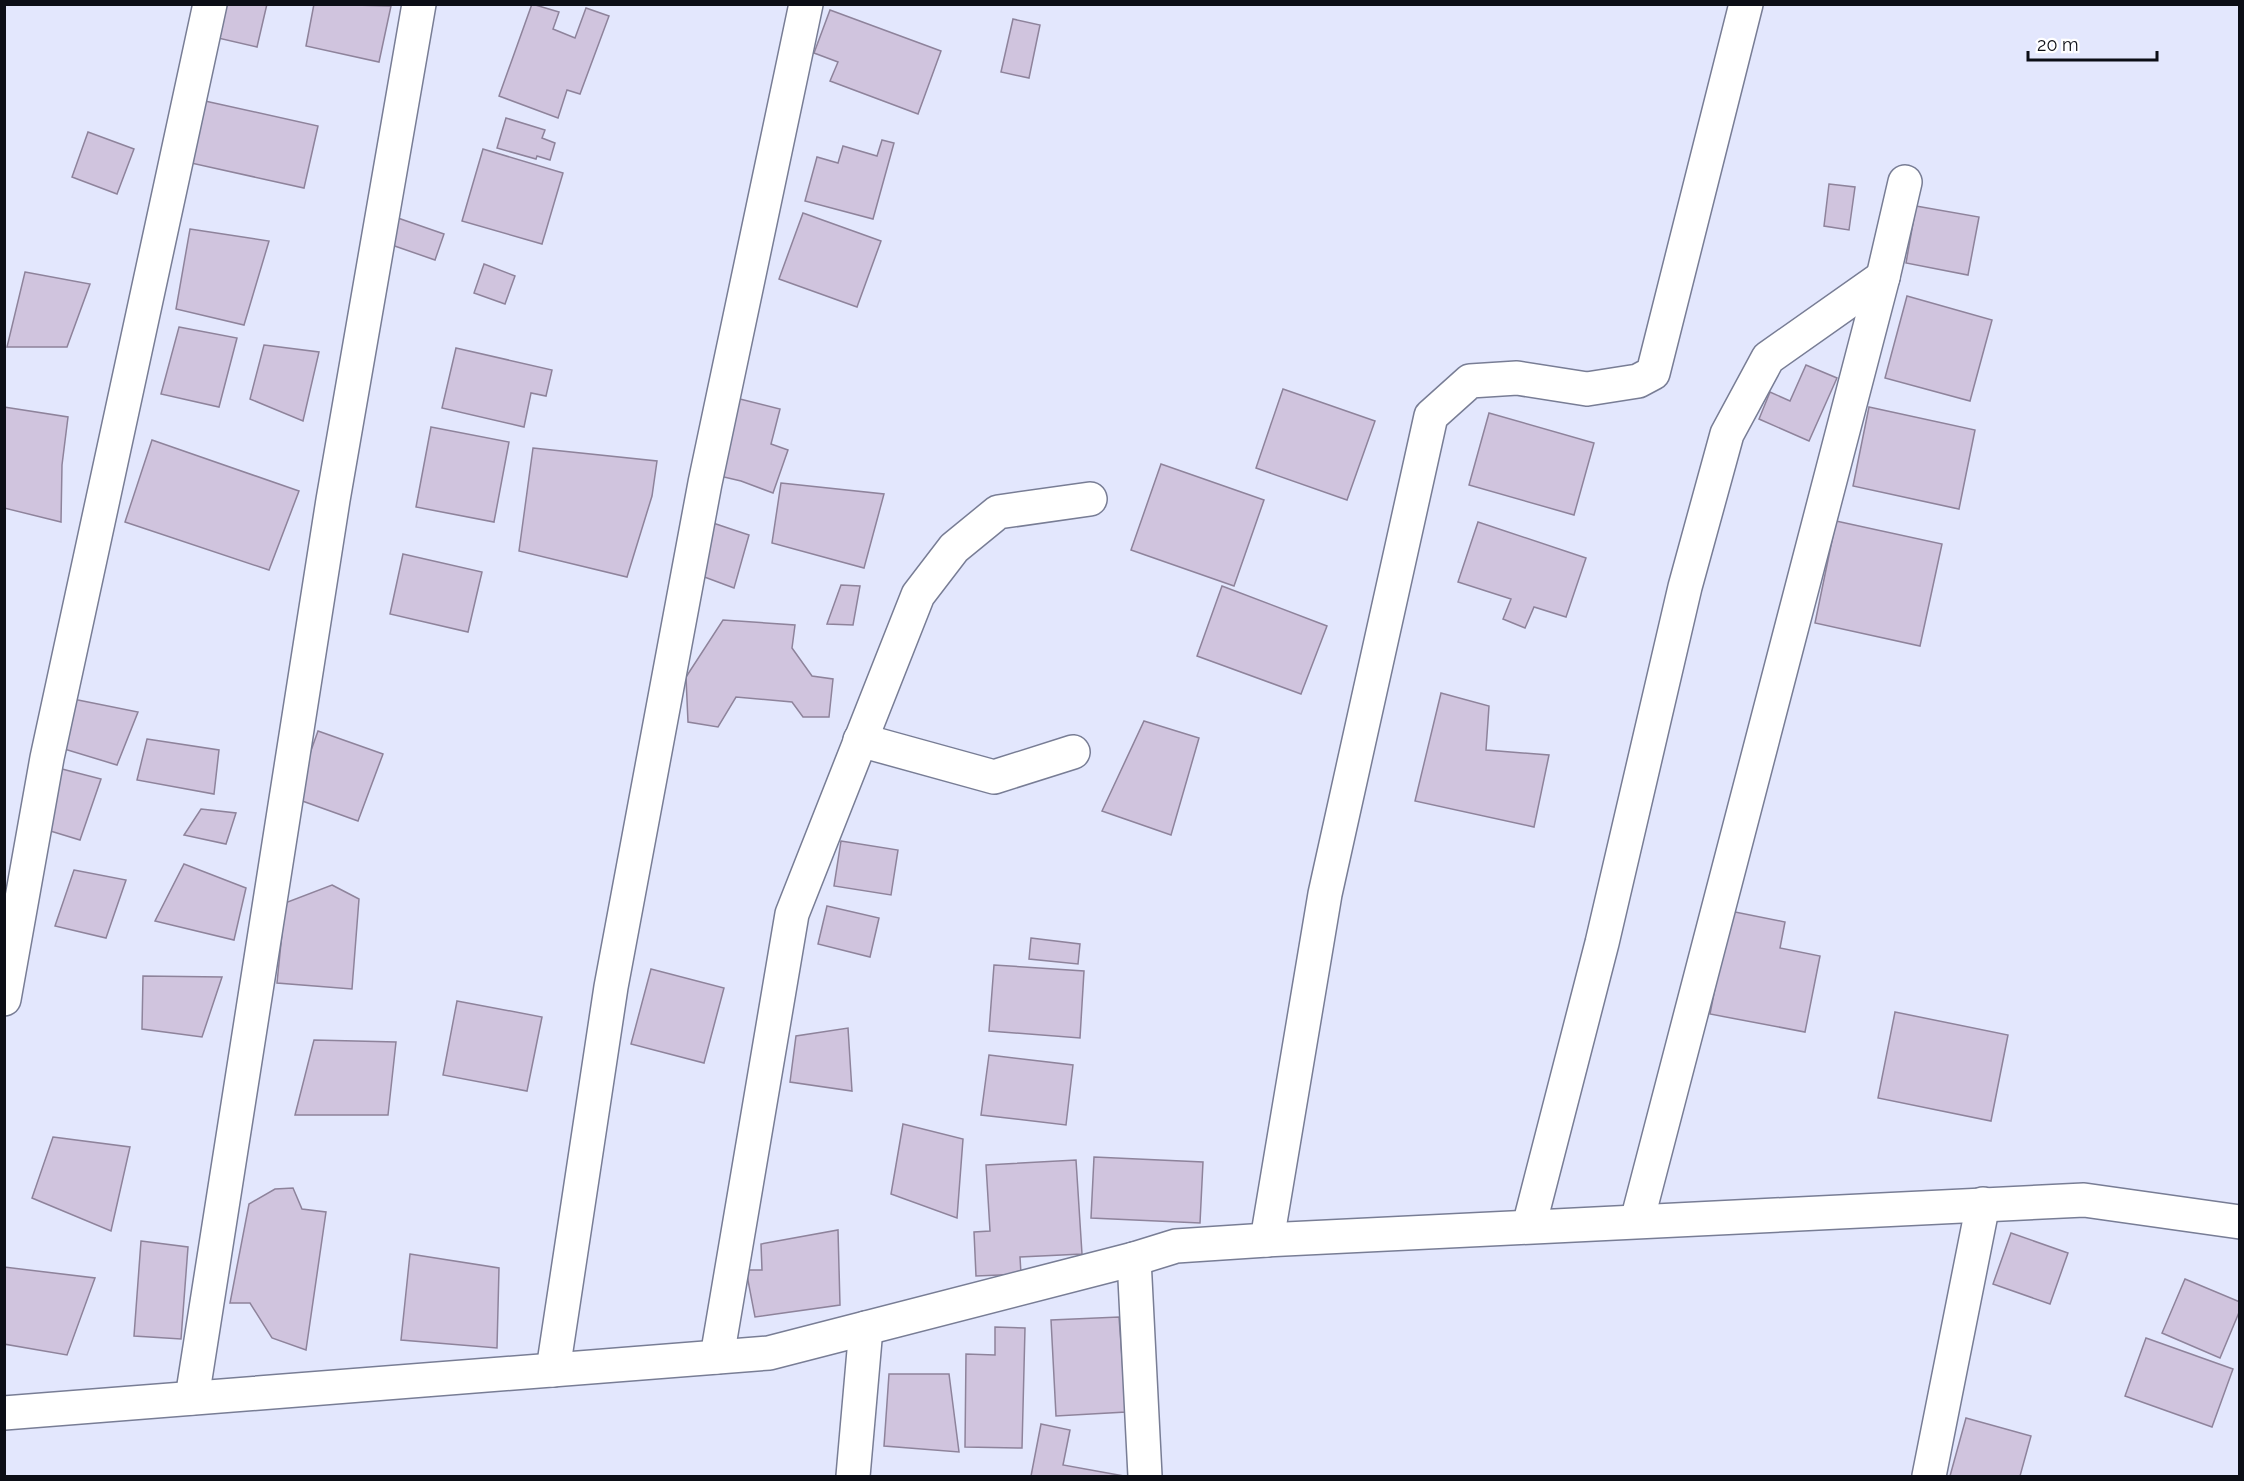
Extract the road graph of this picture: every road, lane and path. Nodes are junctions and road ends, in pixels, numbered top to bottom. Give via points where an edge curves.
1 (210, 4) edge
2 (419, 4) edge
3 (806, 4) edge
4 (1746, 4) edge
5 (1905, 182) dead end
6 (1883, 277) junction
7 (1090, 499) dead end
8 (860, 740) junction
9 (1073, 752) dead end
10 (4, 999) edge
11 (1983, 1204) junction
12 (1637, 1221) junction
13 (2240, 1222) edge
14 (1528, 1226) junction
15 (1267, 1240) junction
16 (1134, 1259) junction
17 (867, 1328) junction
18 (717, 1357) junction
19 (554, 1370) junction
20 (192, 1398) junction
21 (4, 1413) edge
22 (853, 1476) edge
23 (1145, 1476) edge
24 (1929, 1476) edge

1 - 10 street via 47,758
2 - 20 street via 333,500
3 - 19 street via 705,483 613,975
4 - 15 street via 1653,373 1638,381 1587,389 1517,378 1470,381 1431,416 1325,894
5 - 6 street
6 - 12 street
6 - 14 street via 1768,358 1727,434 1685,587 1602,943
7 - 8 street via 998,512 954,548 918,595
8 - 9 street via 994,777
8 - 18 street via 792,914
11 - 12 street
11 - 13 street via 2084,1200
11 - 24 street
12 - 14 street
14 - 15 street
15 - 16 street via 1176,1246
16 - 17 street
16 - 23 street
17 - 18 street via 769,1353
17 - 22 street
18 - 19 street
19 - 20 street
20 - 21 street

